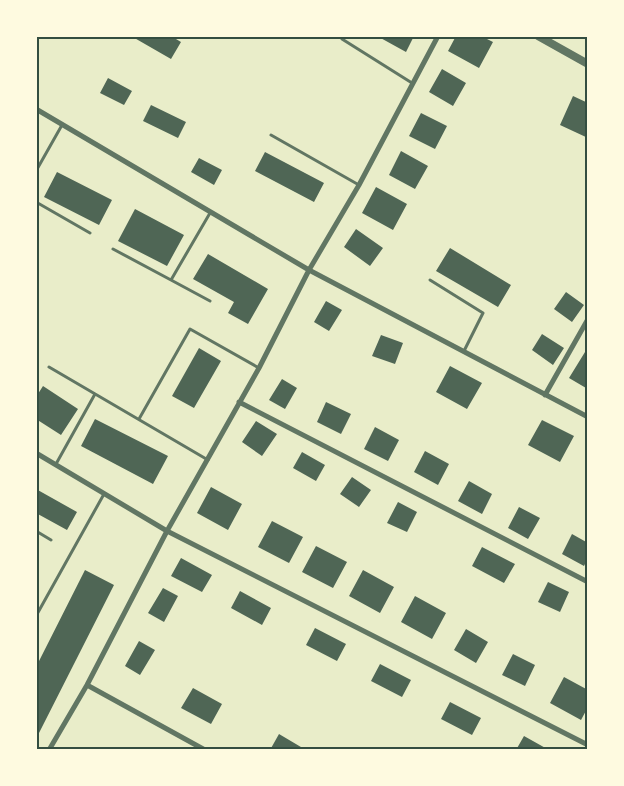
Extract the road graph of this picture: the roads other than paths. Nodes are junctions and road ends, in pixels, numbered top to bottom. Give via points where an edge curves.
1 (341, 36) edge
2 (438, 36) edge
3 (538, 36) edge
4 (588, 64) edge
5 (412, 83) junction
6 (36, 109) edge
7 (63, 124) junction
8 (271, 135) dead end
9 (36, 171) edge
10 (359, 185) junction
11 (36, 202) edge
12 (210, 213) junction
13 (90, 233) dead end
14 (113, 249) dead end
15 (309, 270) junction
16 (172, 280) junction
17 (430, 280) dead end
18 (210, 301) dead end
19 (588, 319) edge
20 (464, 351) junction
21 (49, 367) dead end
22 (259, 368) junction
23 (95, 394) junction
24 (545, 395) junction
25 (239, 402) junction
26 (588, 417) edge
27 (139, 419) junction
28 (36, 453) edge
29 (208, 460) junction
30 (56, 464) junction
31 (104, 494) junction
32 (36, 531) edge
33 (167, 531) junction
34 (51, 540) dead end
35 (588, 582) edge
36 (36, 616) edge
37 (87, 685) junction
38 (588, 745) edge
39 (49, 750) edge
40 (205, 750) edge

1 - 5 lane
2 - 5 street
3 - 4 street
5 - 10 street
6 - 7 street
7 - 9 lane
7 - 12 street
8 - 10 lane
10 - 15 street
11 - 13 lane
12 - 15 street
12 - 16 lane
14 - 16 lane
15 - 20 street
15 - 22 street
16 - 18 lane
17 - 20 lane via 483,313
19 - 24 street
20 - 24 street
21 - 23 lane
22 - 25 street
22 - 27 lane via 190,329
23 - 27 lane
23 - 30 lane
24 - 26 street
25 - 29 street
25 - 35 street
27 - 29 lane
28 - 30 street
29 - 33 street
30 - 31 street
31 - 33 street
31 - 36 lane
32 - 34 lane
33 - 37 street
33 - 38 street
37 - 39 street
37 - 40 street

